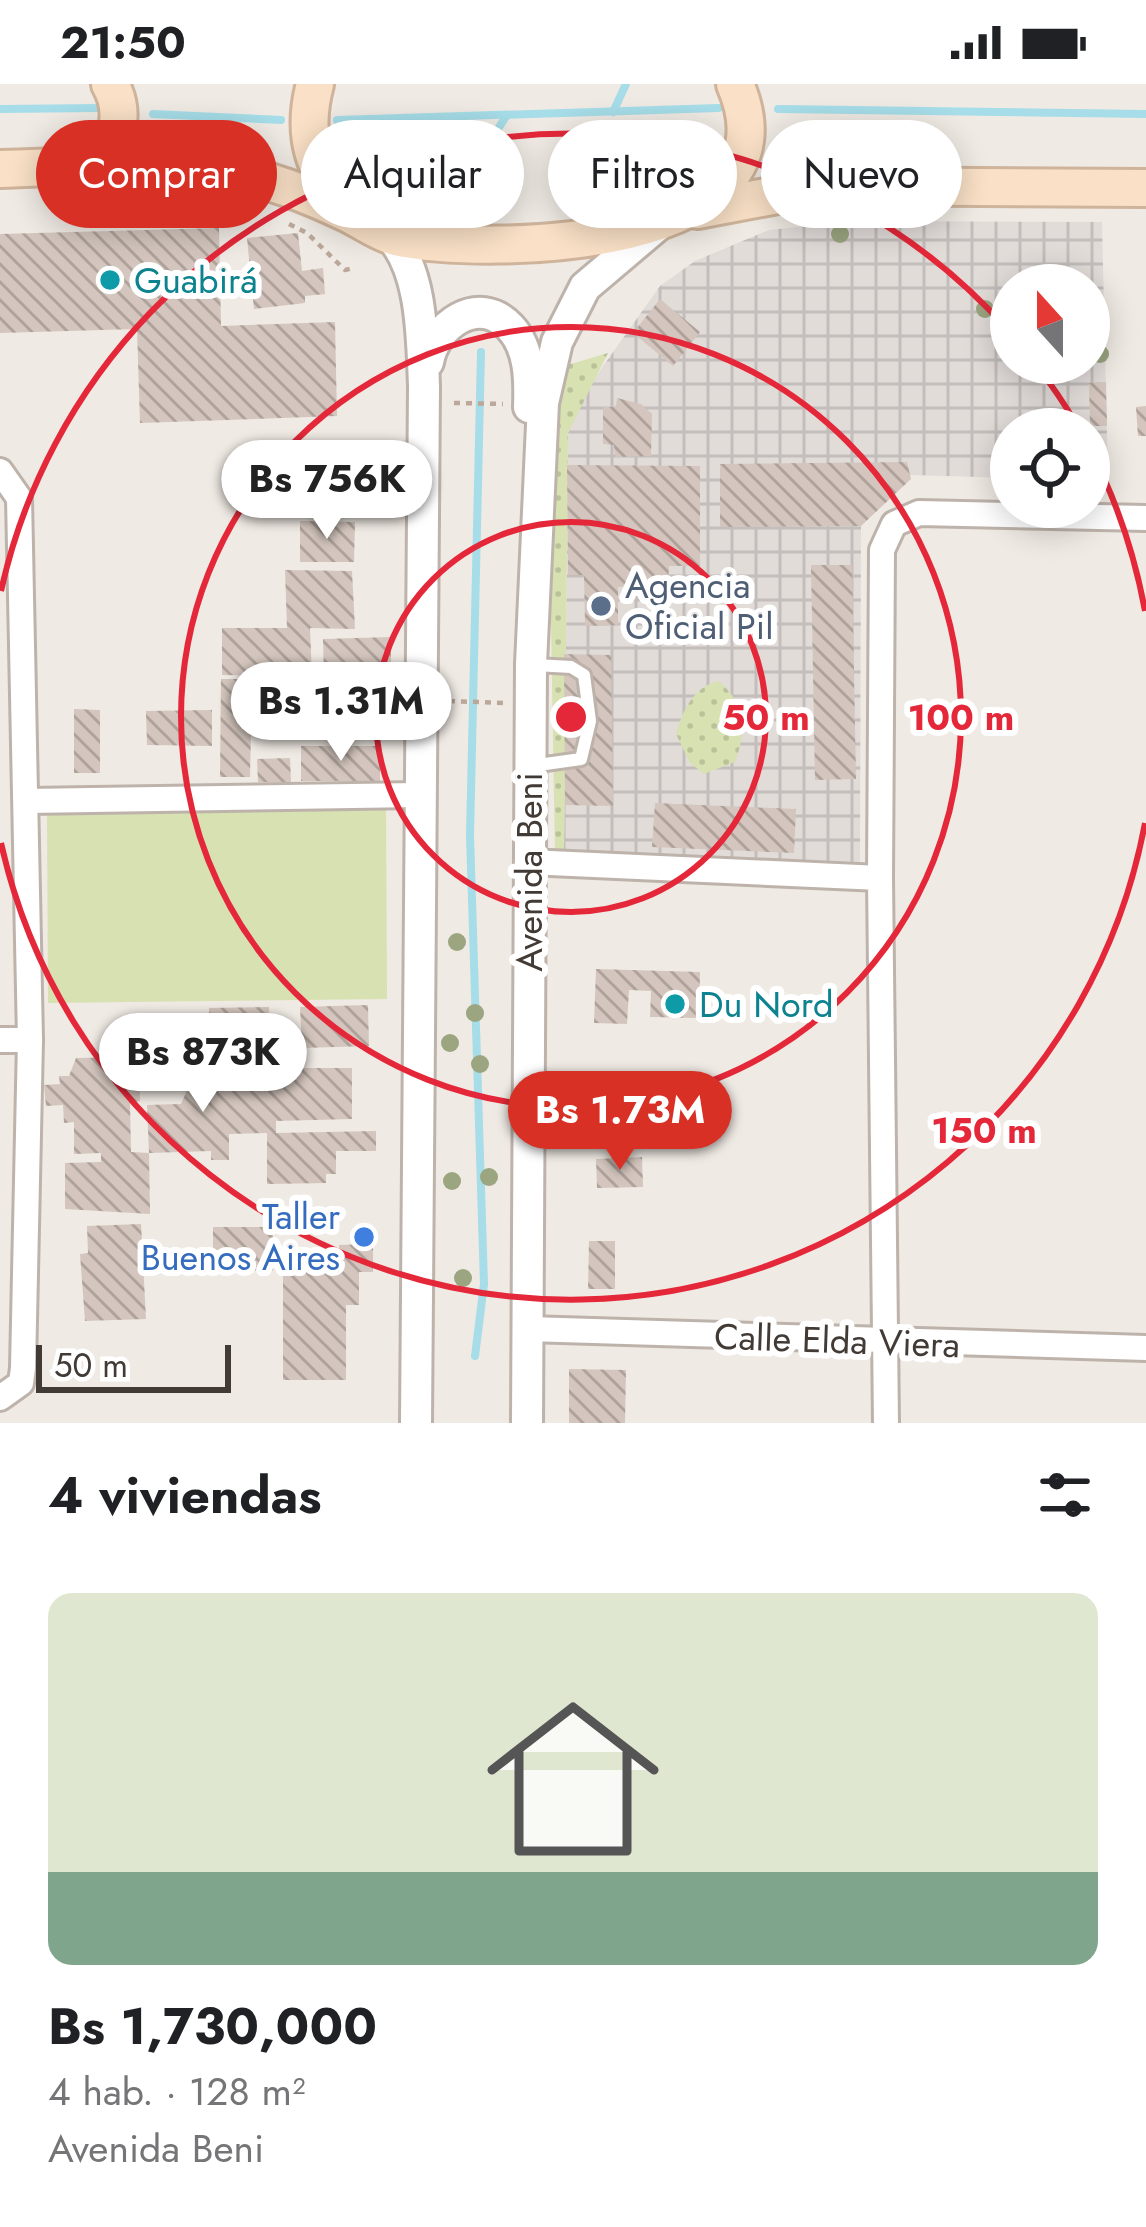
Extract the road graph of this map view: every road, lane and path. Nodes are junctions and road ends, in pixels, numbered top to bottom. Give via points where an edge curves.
1 (110, 84) edge
2 (315, 84) edge
3 (735, 84) edge
4 (120, 120) edge
5 (307, 120) edge
6 (737, 152) edge
7 (36, 168) edge
8 (0, 169) edge
9 (1146, 188) edge
10 (737, 200) edge
11 (277, 218) edge
12 (375, 228) edge
13 (633, 228) edge
14 (659, 228) edge
15 (388, 235) junction
16 (353, 268) dead end
17 (436, 394) junction
18 (508, 404) dead end
19 (1, 472) edge
20 (1146, 518) edge
21 (531, 660) junction
22 (448, 701) dead end
23 (516, 704) dead end
24 (13, 751) edge
25 (530, 766) junction
26 (418, 795) junction
27 (27, 801) junction
28 (528, 862) junction
29 (880, 878) junction
30 (0, 1040) edge
31 (29, 1040) junction
32 (528, 1329) junction
33 (887, 1343) junction
34 (1146, 1348) edge
35 (0, 1398) edge
36 (416, 1423) edge
37 (527, 1423) edge
38 (886, 1423) edge

1 - 4 main road
2 - 5 main road
3 - 6 main road via 743,119
7 - 8 main road
9 - 10 main road via 825,186
11 - 16 path via 308,233 345,270
12 - 15 main road
13 - 15 main road via 458,243
14 - 21 street, Avenida Beni via 585,287 557,342 543,404
15 - 17 street via 408,268
17 - 18 path
17 - 21 street via 434,339 448,322 489,315 515,332 530,388 523,570
17 - 26 street
19 - 24 street via 19,498
20 - 29 street via 975,511 919,513 894,524 882,550
21 - 25 street, Avenida Beni
21 - 25 lane via 584,675 590,721 581,759
22 - 23 path
24 - 27 street
25 - 28 street, Avenida Beni
26 - 27 street
26 - 36 street
27 - 31 street
28 - 29 street
28 - 32 street, Avenida Beni
29 - 33 street
30 - 31 street
31 - 35 street via 23,1368 21,1383
32 - 33 street, Calle Elda Viera
32 - 37 street, Avenida Beni
33 - 34 street, Calle Elda Viera
33 - 38 street

